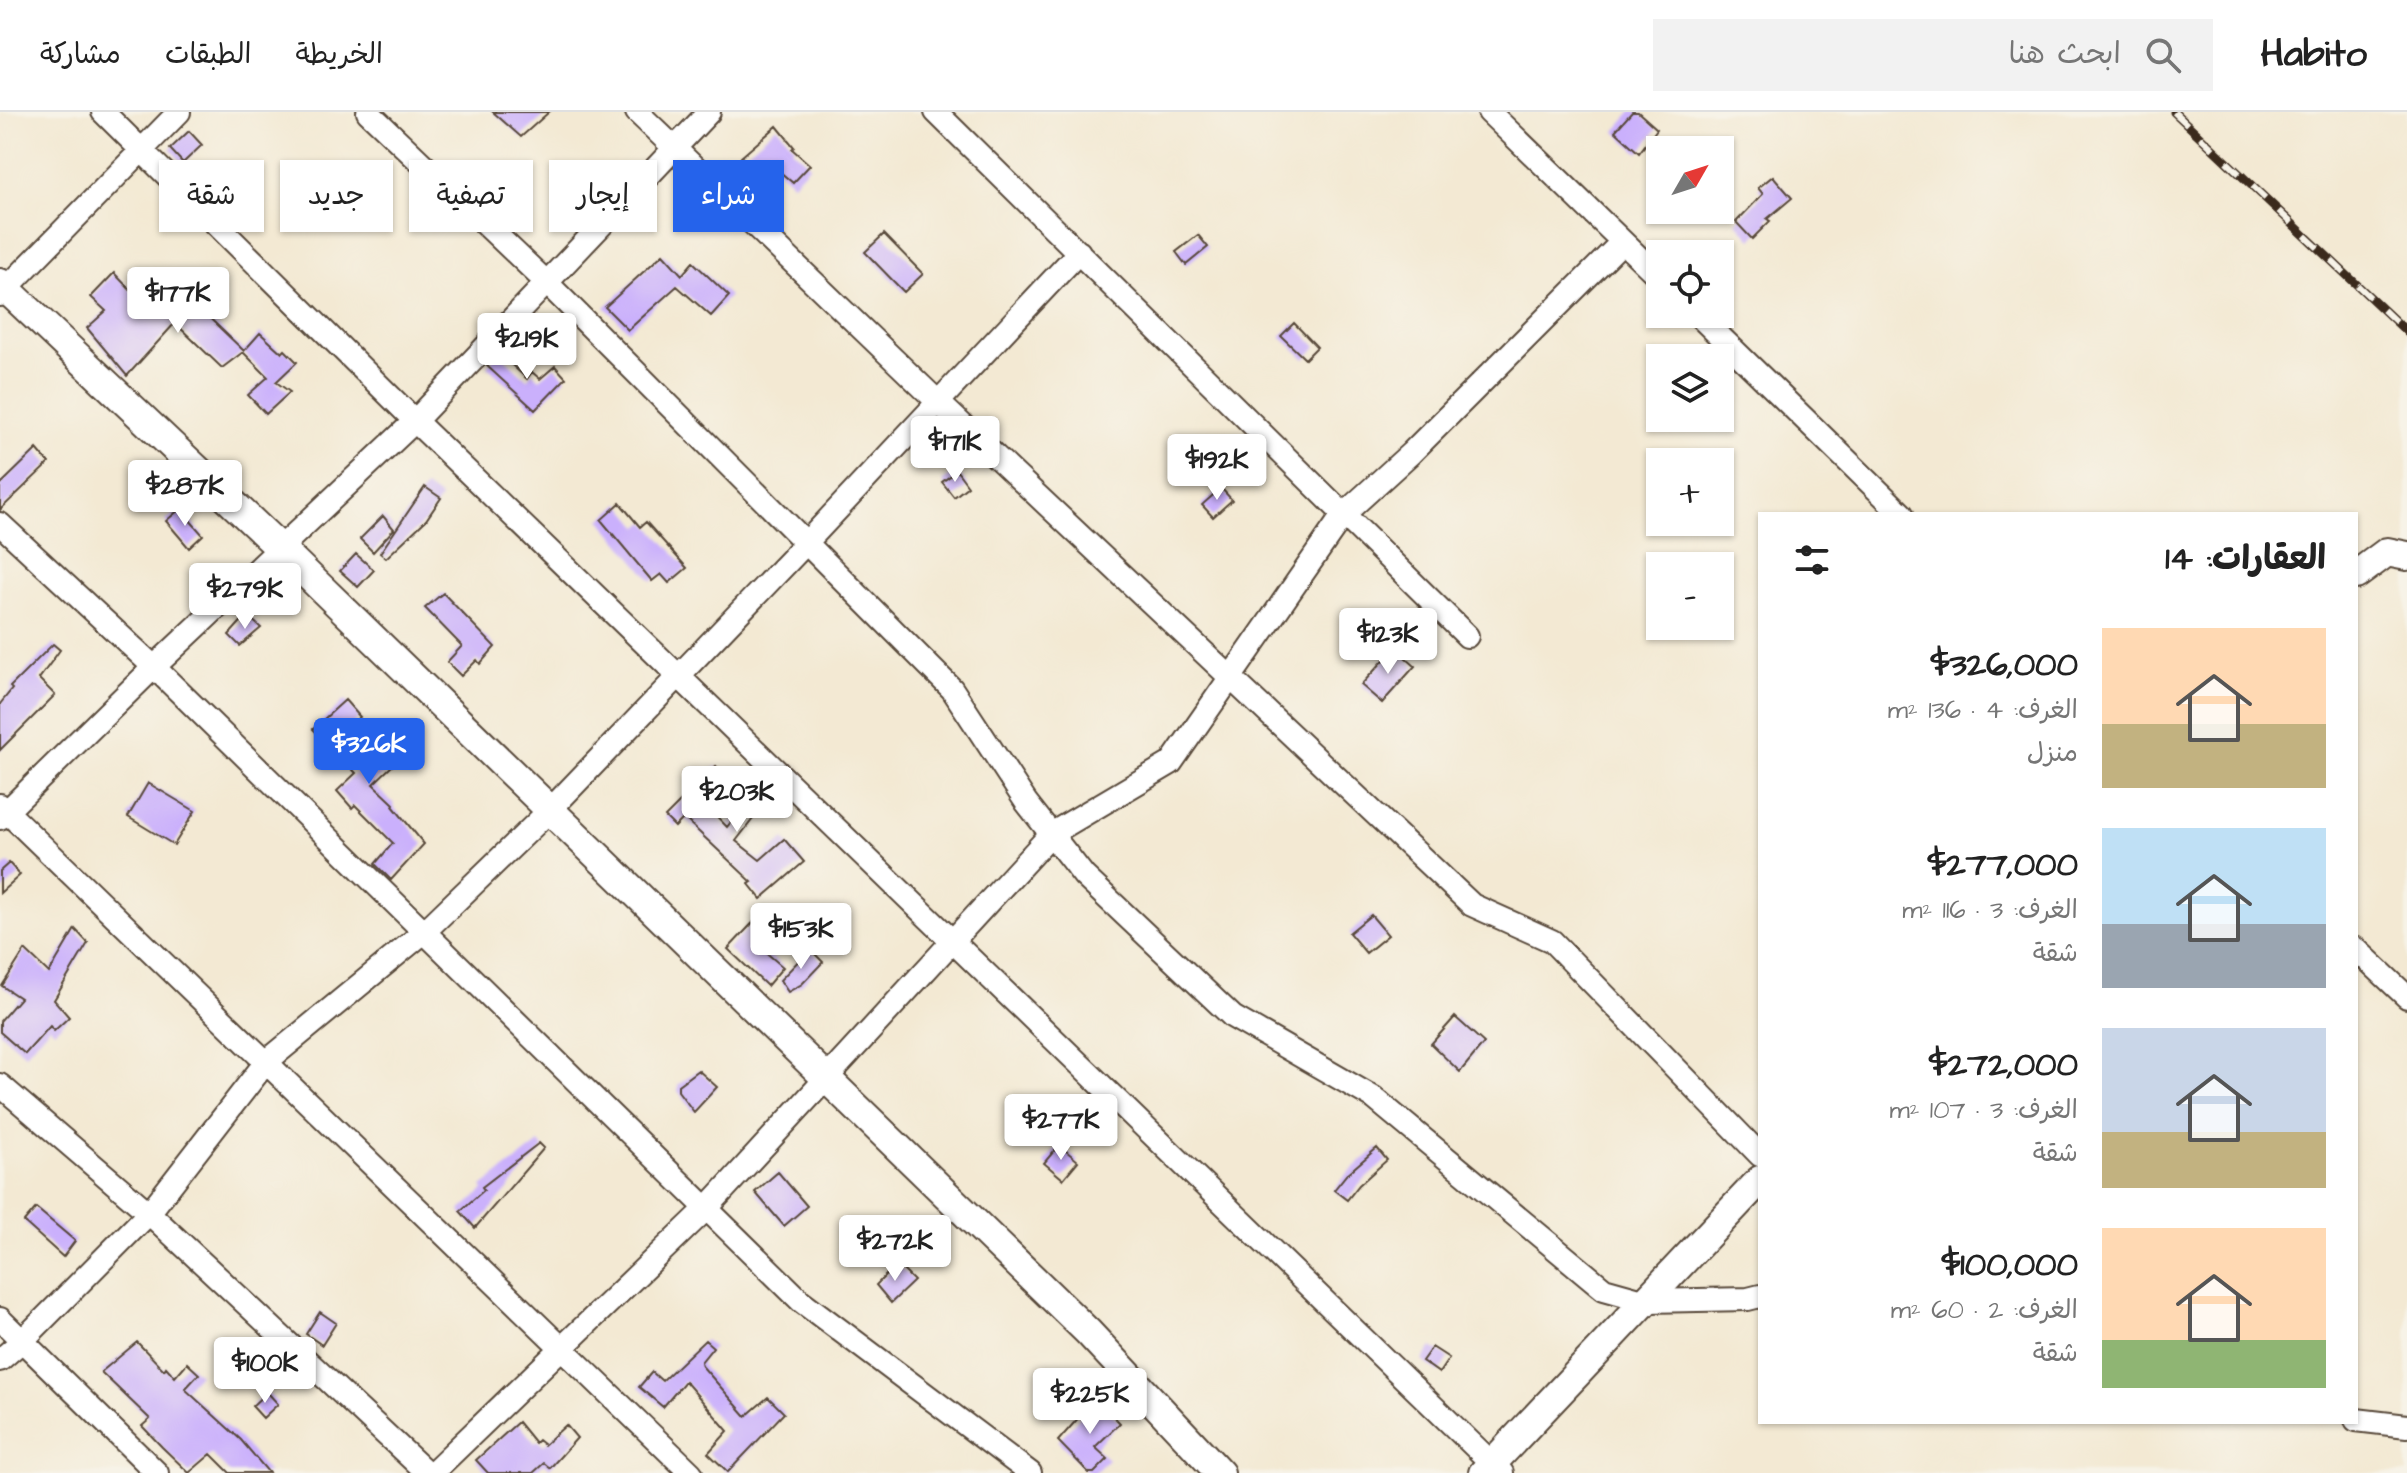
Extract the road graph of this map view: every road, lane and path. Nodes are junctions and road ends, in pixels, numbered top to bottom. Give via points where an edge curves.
1 (103, 112) edge
2 (179, 112) edge
3 (368, 112) edge
4 (637, 112) edge
5 (709, 112) edge
6 (936, 112) edge
7 (1489, 112) edge
8 (674, 149) junction
9 (141, 150) junction
10 (1622, 242) junction
11 (1079, 252) junction
12 (1646, 265) edge
13 (547, 283) junction
14 (2, 289) edge
15 (1711, 328) edge
16 (938, 402) junction
17 (415, 421) junction
18 (1900, 512) edge
19 (1344, 514) junction
20 (0, 524) edge
21 (806, 543) junction
22 (280, 548) junction
23 (2407, 556) edge
24 (2358, 574) edge
25 (1467, 636) dead end
26 (154, 667) junction
27 (679, 676) junction
28 (1231, 677) junction
29 (550, 810) junction
30 (2, 812) edge
31 (1051, 834) junction
32 (424, 932) junction
33 (953, 941) junction
34 (2358, 951) edge
35 (2407, 997) edge
36 (266, 1062) junction
37 (827, 1078) junction
38 (0, 1085) edge
39 (1758, 1153) edge
40 (1758, 1182) edge
41 (707, 1208) junction
42 (149, 1213) junction
43 (1758, 1296) edge
44 (1647, 1301) junction
45 (0, 1319) edge
46 (22, 1341) junction
47 (561, 1347) junction
48 (0, 1360) edge
49 (2358, 1420) edge
50 (2407, 1426) edge
51 (1493, 1470) edge
52 (157, 1473) edge
53 (430, 1473) edge
54 (691, 1473) edge
55 (1030, 1473) edge
56 (1220, 1473) edge

1 - 9 street
2 - 9 street
3 - 13 street
4 - 8 street
5 - 8 street
6 - 11 street
7 - 10 street
8 - 13 street
8 - 16 street
9 - 14 street
9 - 17 street
10 - 12 street
10 - 19 street
11 - 16 street
11 - 19 street
13 - 17 street
13 - 21 street
14 - 22 main road
15 - 18 street
16 - 21 street
16 - 28 street
17 - 22 street
17 - 27 street
19 - 25 street
19 - 28 street
20 - 26 street
21 - 27 street
21 - 31 street via 952,689
22 - 26 street
22 - 29 main road
23 - 24 main road via 2387,552
26 - 30 street
26 - 32 street
27 - 29 street
27 - 33 street
28 - 31 street via 1171,763
28 - 39 street via 1472,905 1552,941
29 - 32 street
29 - 37 main road
30 - 36 street
31 - 33 street
31 - 44 street via 1084,876 1233,1017 1374,1098 1604,1289
32 - 36 street
32 - 41 street
33 - 37 street
33 - 51 street
34 - 35 street
36 - 42 street
36 - 47 street
37 - 41 street
37 - 56 main road via 1088,1332
38 - 42 street
40 - 44 main road
41 - 47 street
41 - 55 street via 801,1301
42 - 46 street
42 - 53 street
43 - 44 street
44 - 51 main road
45 - 46 street
46 - 48 street
46 - 52 street
47 - 53 street
47 - 54 street
49 - 50 street

